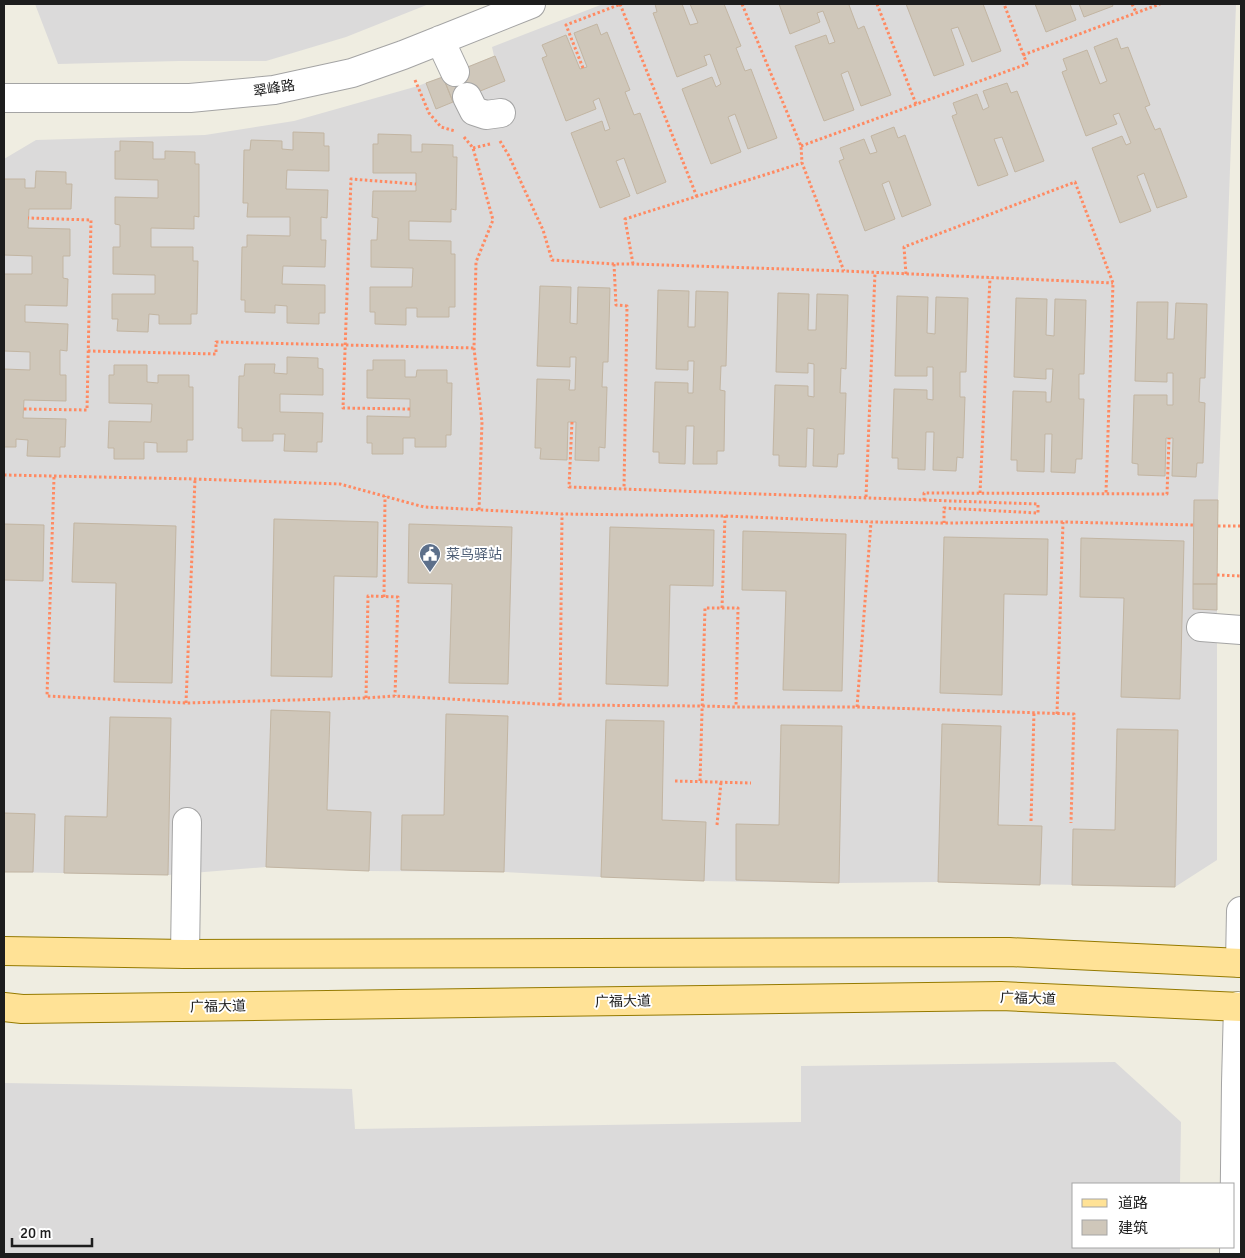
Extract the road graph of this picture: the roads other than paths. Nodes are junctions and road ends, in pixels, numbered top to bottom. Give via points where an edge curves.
1 (531, 4) edge
2 (440, 40) junction
3 (455, 72) dead end
4 (467, 97) dead end
5 (4, 98) edge
6 (501, 112) dead end
7 (1201, 627) dead end
8 (1241, 630) edge
9 (187, 822) dead end
10 (1241, 911) edge
11 (10, 950) edge
12 (185, 954) junction
13 (1241, 963) edge
14 (1240, 1007) edge
15 (10, 1009) edge
16 (1235, 1183) edge

1 - 2 street, 翠峰路
2 - 3 street
2 - 5 street, 翠峰路 via 352,73 274,90 190,98
4 - 6 street via 474,111 486,115
7 - 8 street
9 - 12 street
10 - 13 street
11 - 12 main road
12 - 13 main road via 1008,952
14 - 15 main road, 广福大道 via 1001,996
14 - 16 street

